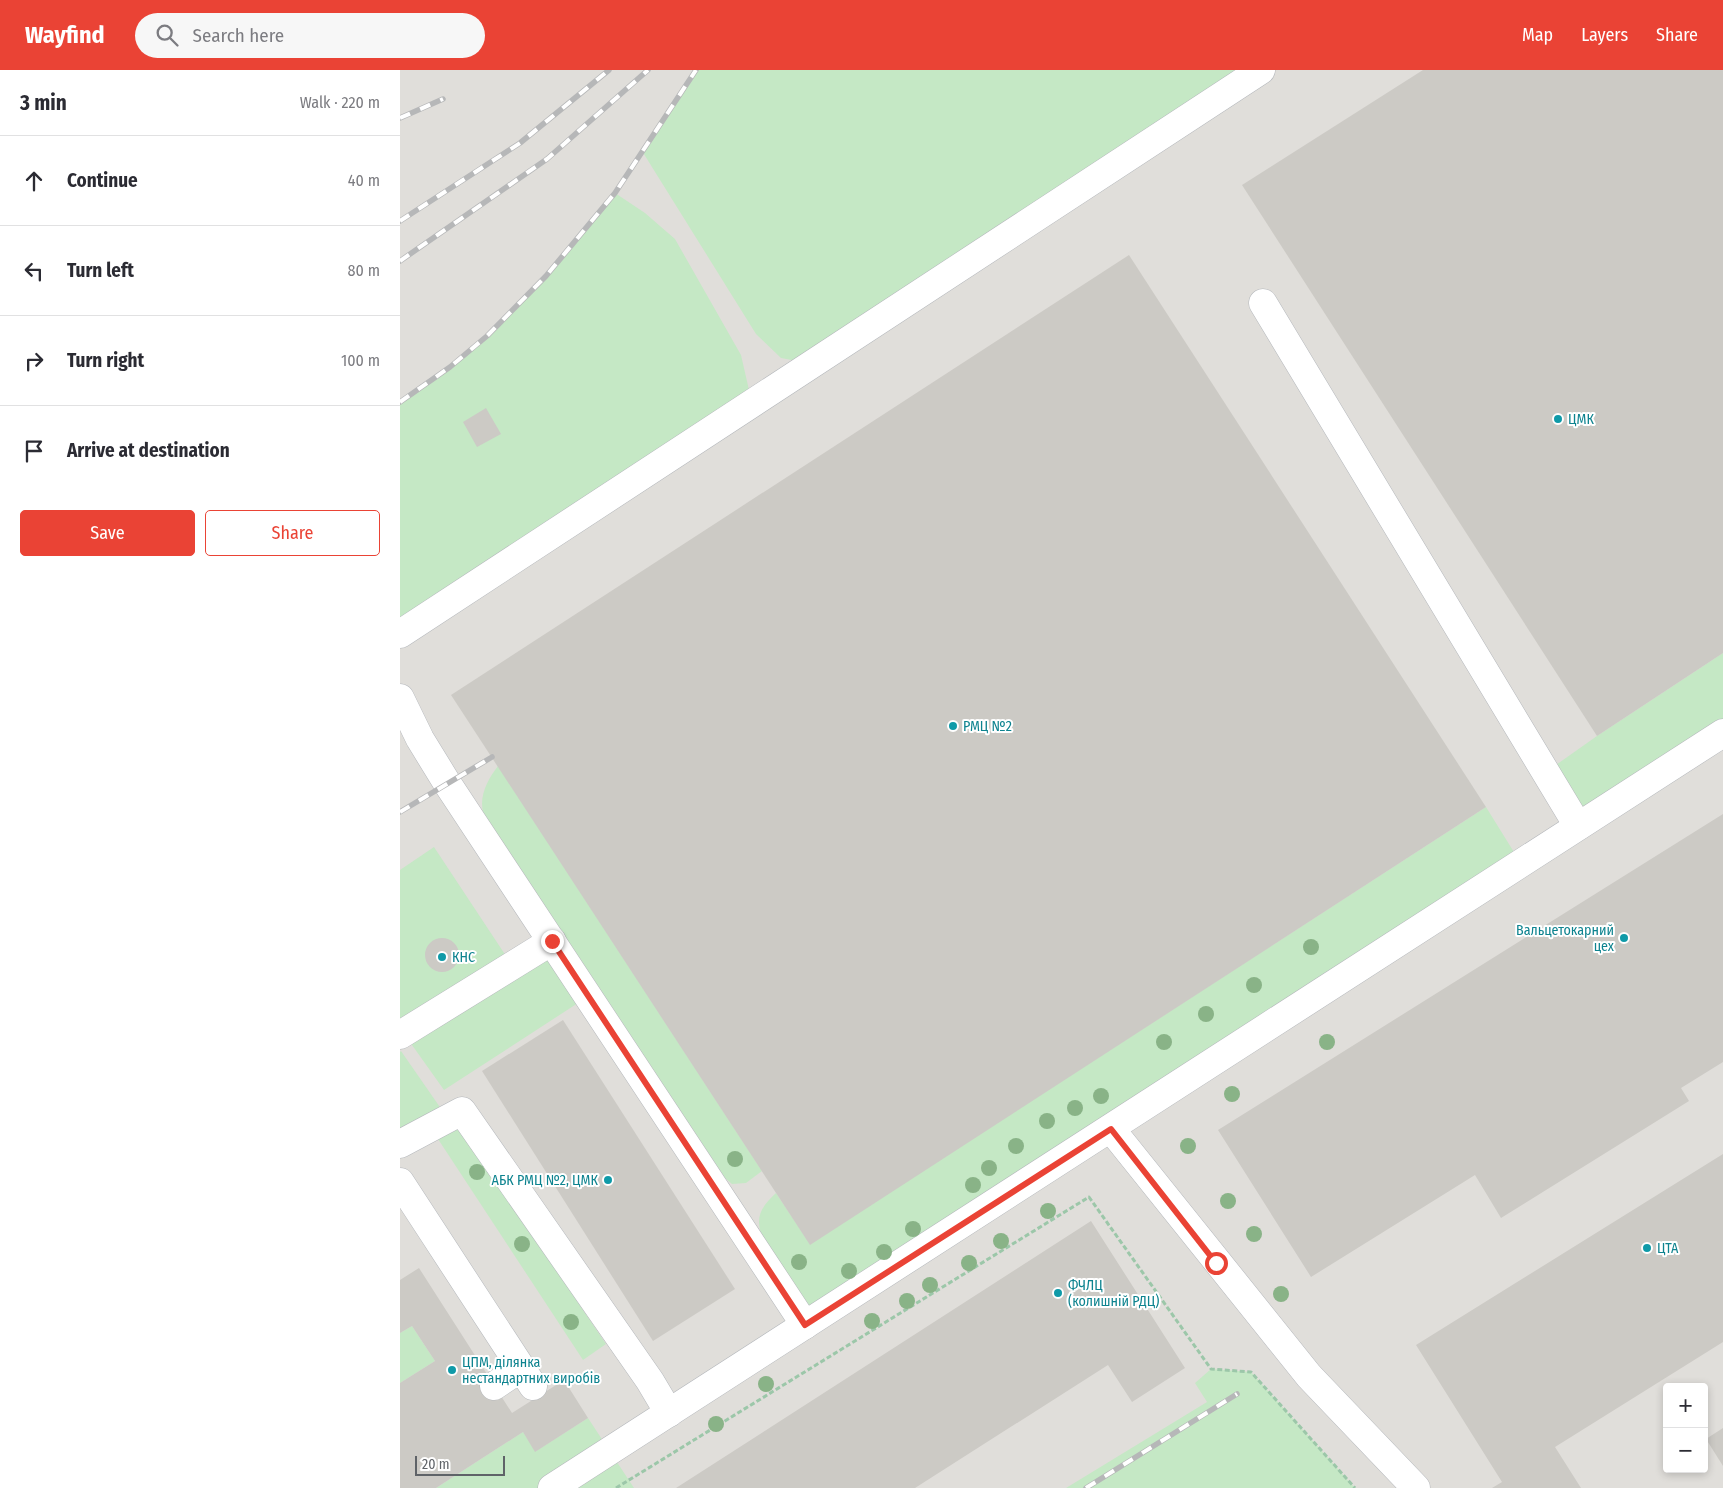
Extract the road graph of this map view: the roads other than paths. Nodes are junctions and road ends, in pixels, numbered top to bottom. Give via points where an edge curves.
1 (1261, 70) edge
2 (1263, 303) dead end
3 (400, 634) edge
4 (400, 698) edge
5 (1723, 733) edge
6 (1578, 826) junction
7 (552, 941) junction
8 (400, 1035) edge
9 (1111, 1129) junction
10 (400, 1144) edge
11 (400, 1182) edge
12 (400, 1190) edge
13 (805, 1325) junction
14 (494, 1386) dead end
15 (669, 1413) junction
16 (552, 1488) edge
17 (1416, 1488) edge

1 - 3 lane
2 - 6 lane
4 - 7 lane via 438,768
5 - 6 lane
6 - 9 lane
7 - 8 lane
7 - 13 lane
9 - 13 lane
9 - 17 lane via 1309,1376
10 - 15 lane via 462,1111
11 - 12 lane
11 - 14 lane via 527,1377
13 - 15 lane
15 - 16 lane

